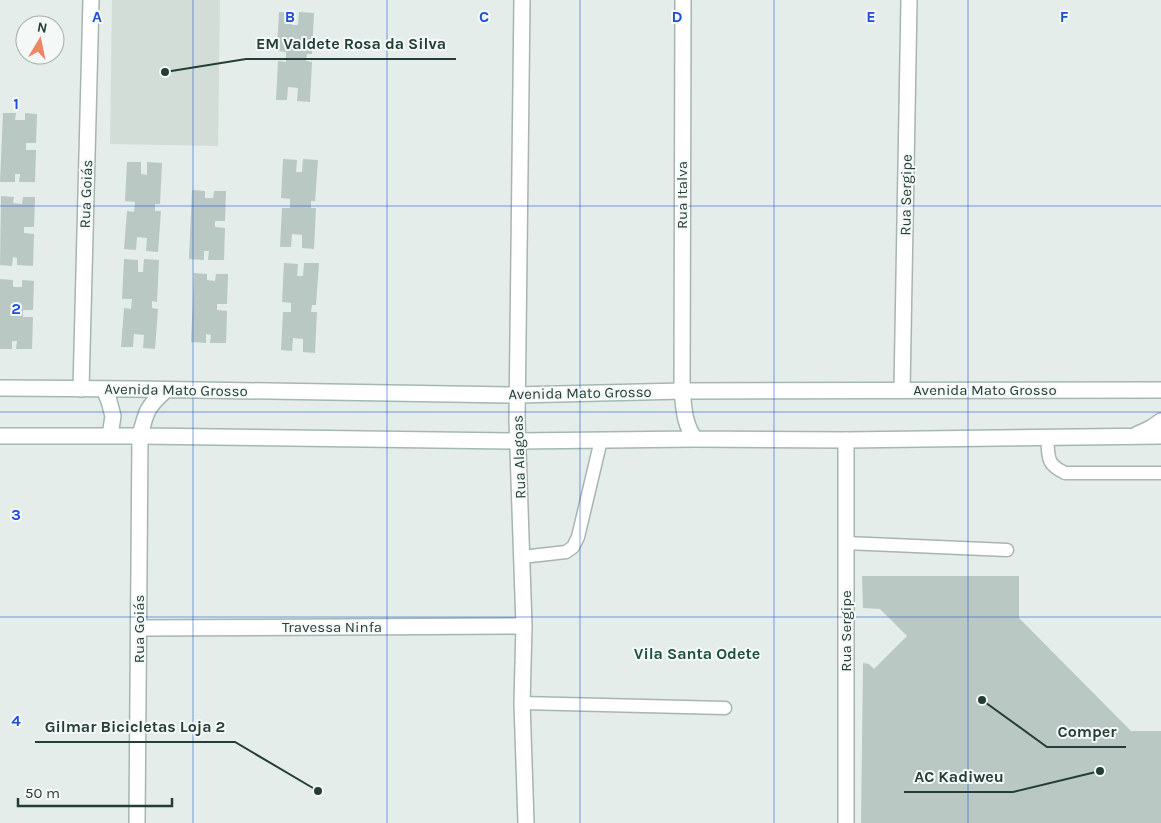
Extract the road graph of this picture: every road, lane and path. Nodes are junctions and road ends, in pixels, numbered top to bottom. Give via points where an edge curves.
1 (91, 0) edge
2 (522, 0) edge
3 (683, 0) edge
4 (909, 0) edge
5 (0, 388) edge
6 (81, 389) junction
7 (104, 389) junction
8 (166, 390) junction
9 (902, 390) junction
10 (1161, 390) edge
11 (682, 391) junction
12 (517, 395) junction
13 (1161, 421) edge
14 (0, 436) edge
15 (110, 436) junction
16 (140, 436) junction
17 (1161, 436) edge
18 (1132, 437) junction
19 (1047, 438) junction
20 (695, 439) junction
21 (601, 440) junction
22 (846, 440) junction
23 (518, 441) junction
24 (1161, 473) edge
25 (846, 543) junction
26 (1007, 550) dead end
27 (522, 558) junction
28 (524, 626) junction
29 (139, 628) junction
30 (522, 702) junction
31 (725, 708) dead end
32 (137, 823) edge
33 (526, 823) edge
34 (846, 823) edge

1 - 6 street, Rua Goiás
2 - 12 street, Rua Alagoas
3 - 11 street, Rua Italva
4 - 9 street, Rua Sergipe
5 - 6 street, Avenida Mato Grosso
6 - 7 street, Avenida Mato Grosso
7 - 8 street, Avenida Mato Grosso
7 - 15 street via 113,416
8 - 12 street, Avenida Mato Grosso
8 - 16 street, Rua Goiás via 145,414
9 - 10 street, Avenida Mato Grosso
9 - 11 street, Avenida Mato Grosso
11 - 12 street, Avenida Mato Grosso
11 - 20 street, Rua Italva via 684,417
12 - 23 street, Rua Alagoas
13 - 18 street
14 - 15 street
15 - 16 street
16 - 23 street
16 - 29 street, Rua Goiás
17 - 18 street
18 - 19 street
19 - 22 street
19 - 24 lane via 1049,461 1065,473
20 - 21 street
20 - 22 street
21 - 23 street
21 - 27 lane via 573,547 566,552
22 - 25 street, Rua Sergipe
23 - 27 street, Rua Alagoas
25 - 26 lane
25 - 34 street, Rua Sergipe
27 - 28 street, Rua Alagoas
28 - 29 street, Travessa Ninfa
28 - 30 street, Rua Alagoas
29 - 32 street, Rua Goiás
30 - 31 lane
30 - 33 street, Rua Alagoas

